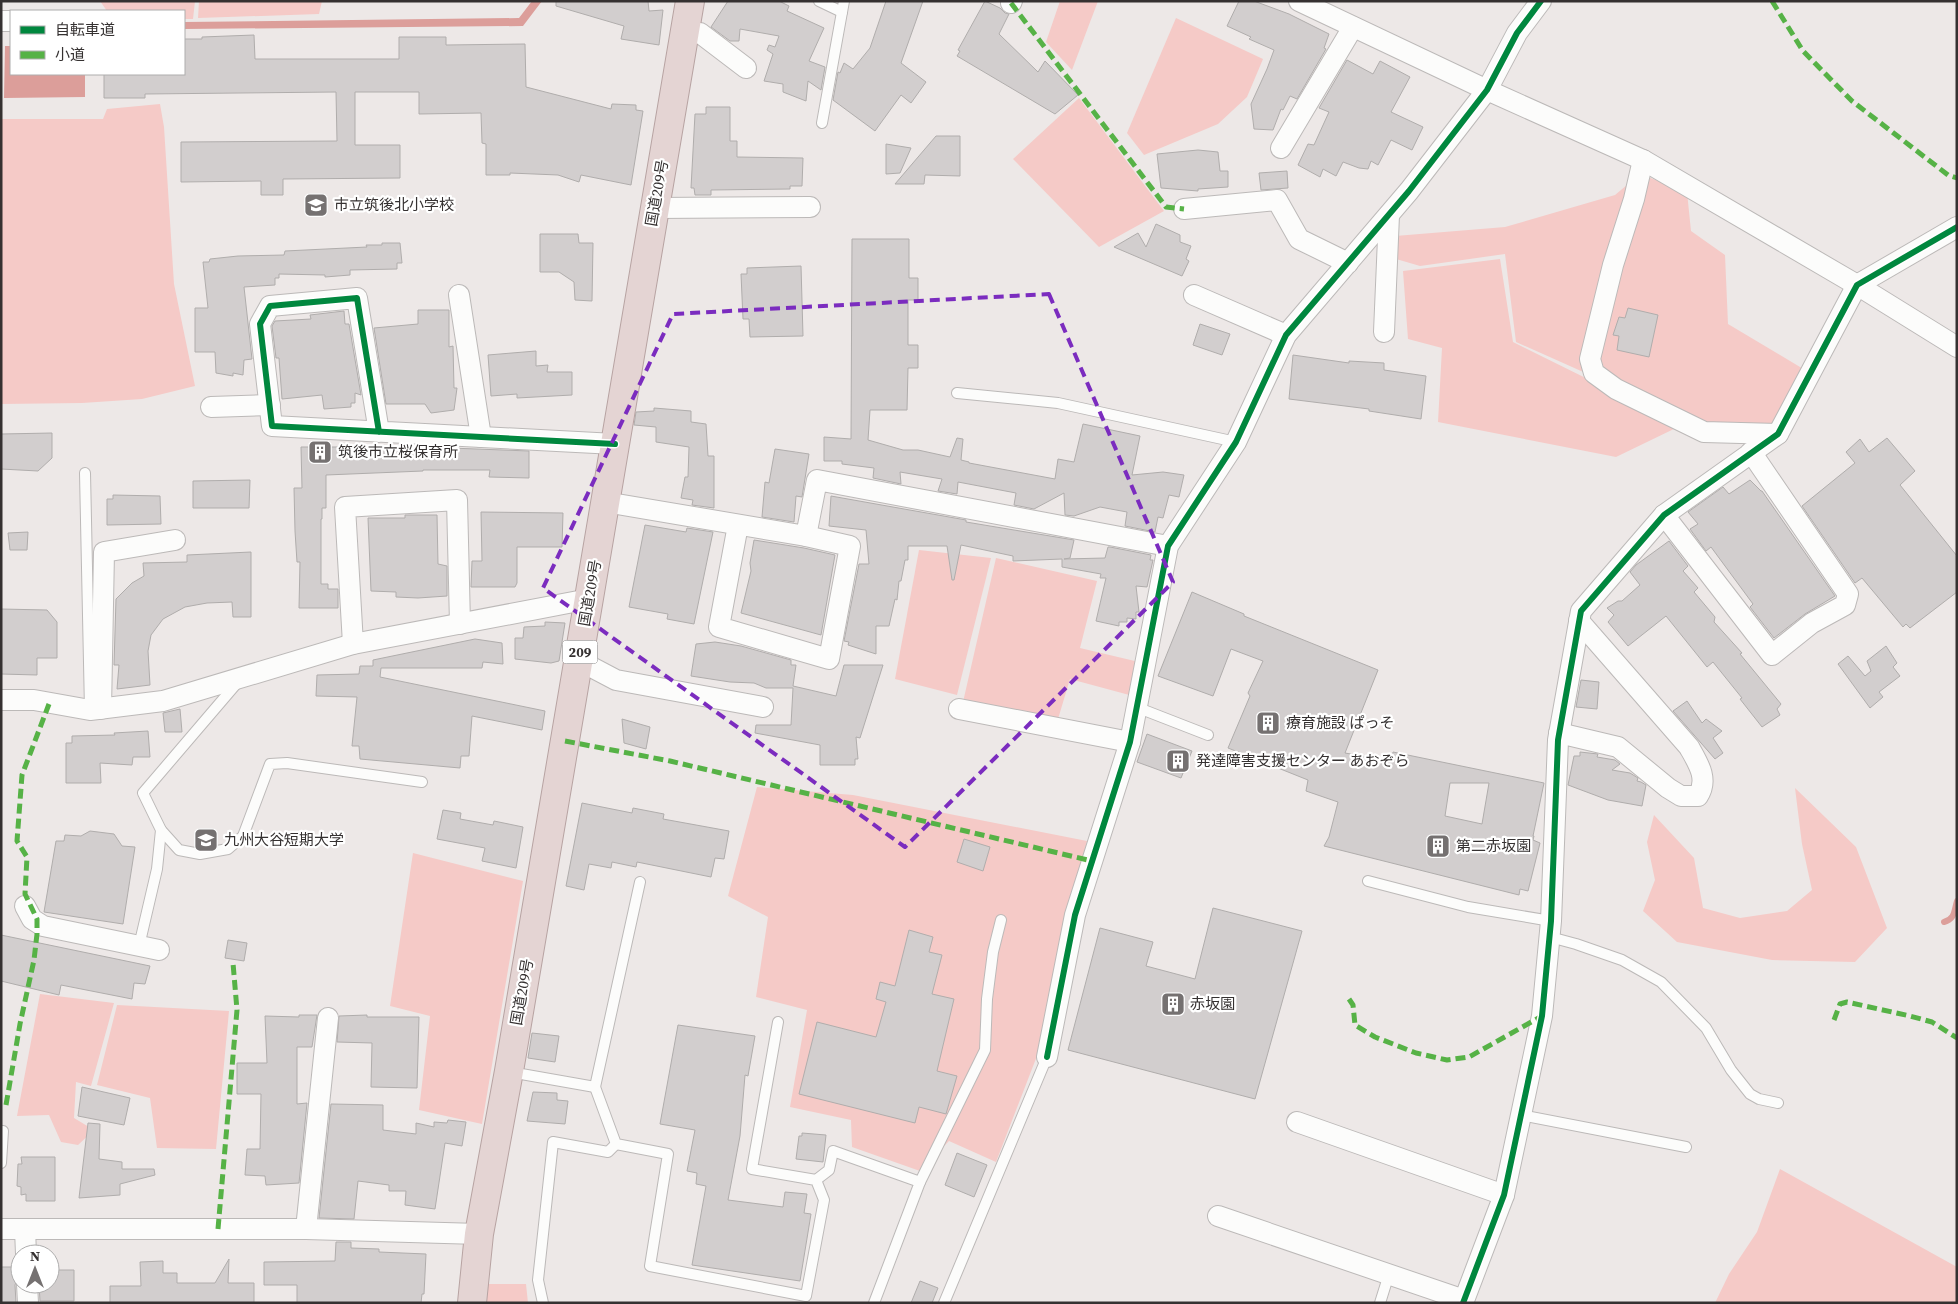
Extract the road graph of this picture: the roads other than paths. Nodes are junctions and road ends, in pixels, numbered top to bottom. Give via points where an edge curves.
1 (690, 1) edge
2 (819, 1) edge
3 (844, 1) edge
4 (1299, 1) edge
5 (1541, 1) edge
6 (842, 12) junction
7 (1353, 27) junction
8 (700, 33) dead end
9 (746, 68) dead end
10 (1487, 90) junction
11 (822, 123) dead end
12 (1281, 148) dead end
13 (1643, 160) junction
14 (810, 207) dead end
15 (655, 208) junction
16 (1184, 209) dead end
17 (1389, 215) junction
18 (1957, 227) edge
19 (1348, 263) junction
20 (1857, 285) junction
21 (459, 295) dead end
22 (1194, 295) dead end
23 (1384, 332) dead end
24 (1286, 335) junction
25 (1957, 347) edge
26 (957, 393) dead end
27 (270, 405) junction
28 (211, 407) dead end
29 (379, 432) junction
30 (1778, 434) junction
31 (481, 437) junction
32 (1236, 442) junction
33 (615, 444) junction
34 (1751, 452) junction
35 (85, 473) dead end
36 (605, 502) junction
37 (1664, 515) junction
38 (738, 525) junction
39 (806, 536) junction
40 (175, 540) dead end
41 (1168, 546) junction
42 (589, 599) junction
43 (1579, 620) junction
44 (460, 624) junction
45 (353, 644) junction
46 (578, 660) junction
47 (239, 680) junction
48 (1, 700) edge
49 (763, 707) dead end
50 (1136, 707) junction
51 (95, 709) junction
52 (959, 709) dead end
53 (1559, 733) junction
54 (1208, 734) dead end
55 (1130, 742) junction
56 (422, 782) dead end
57 (161, 830) junction
58 (1368, 881) dead end
59 (640, 882) dead end
60 (25, 906) dead end
61 (1001, 920) dead end
62 (1551, 929) junction
63 (139, 946) junction
64 (159, 950) dead end
65 (328, 1018) dead end
66 (778, 1022) dead end
67 (1047, 1056) joint
68 (509, 1071) junction
69 (595, 1087) junction
70 (1778, 1103) dead end
71 (1521, 1115) junction
72 (1297, 1122) dead end
73 (2, 1131) edge
74 (616, 1144) junction
75 (1686, 1147) dead end
76 (1, 1163) edge
77 (816, 1180) junction
78 (920, 1182) junction
79 (1504, 1195) junction
80 (1218, 1216) dead end
81 (1, 1229) edge
82 (26, 1229) junction
83 (306, 1229) junction
84 (479, 1234) junction
85 (26, 1244) edge
86 (1389, 1274) junction
87 (1464, 1302) edge
88 (472, 1303) edge
89 (543, 1303) edge
90 (874, 1303) edge
91 (944, 1303) edge
92 (1380, 1303) edge

1 - 15 highway, 国道209号 / 209
2 - 6 lane
3 - 6 lane
4 - 7 street
5 - 10 street via 1517,33
6 - 11 lane
7 - 10 street
7 - 12 street
8 - 9 street
10 - 13 street
10 - 17 street
13 - 20 street
13 - 30 street via 1590,359 1594,373 1616,389 1704,432
14 - 15 street
15 - 33 highway, 国道209号 / 209
16 - 19 street via 1277,200 1299,239
17 - 19 street
17 - 23 street
18 - 20 street
19 - 24 street
20 - 25 street
20 - 30 street
21 - 31 street
22 - 24 street
24 - 32 street
26 - 32 lane via 1058,403
27 - 28 street
27 - 29 street via 272,426
27 - 29 street via 260,324 270,306 357,298
29 - 31 street
30 - 34 street
31 - 33 street
32 - 41 street
33 - 36 highway, 国道209号 / 209
34 - 37 street
34 - 37 street via 1848,594 1845,605 1812,623 1772,655
35 - 51 lane
36 - 38 street
36 - 42 highway, 国道209号 / 209
37 - 43 street via 1581,611
38 - 39 street
38 - 39 street via 719,627 829,658 850,546
39 - 41 street via 817,480
40 - 51 street via 104,552
41 - 50 street
42 - 44 street
42 - 46 highway, 国道209号 / 209
43 - 53 street
43 - 53 street via 1689,747 1702,770 1703,788 1698,796 1681,796 1618,747
44 - 45 street
44 - 45 street via 457,500 345,507
45 - 47 street
46 - 49 street via 616,680
46 - 68 highway, 国道209号 / 209
47 - 51 street via 163,702
47 - 57 lane via 143,793
48 - 51 street via 34,700
50 - 54 lane
50 - 55 street
52 - 55 street
53 - 62 street
55 - 67 street via 1075,915
56 - 57 lane via 286,762 270,764 243,836 228,849 200,854 179,850
57 - 63 lane via 157,869
58 - 62 lane
59 - 69 lane
60 - 63 street via 32,919 43,926
61 - 78 lane via 988,990 985,1050
62 - 70 lane via 1576,944 1622,960 1661,982 1706,1028 1750,1094
62 - 71 street via 1542,1016
63 - 64 street
65 - 83 street
66 - 77 lane via 752,1169
67 - 91 lane
68 - 69 lane
68 - 84 highway, 国道209号 / 209
69 - 74 lane
71 - 75 lane
71 - 79 street
72 - 79 street
73 - 76 lane
74 - 77 lane via 668,1154 650,1266 806,1296 824,1200
74 - 89 lane via 608,1152 553,1142 538,1280
77 - 78 lane via 829,1170 833,1151
78 - 90 lane
79 - 87 street
80 - 86 street
81 - 82 street
82 - 83 street
82 - 85 street
83 - 84 street
84 - 88 highway, 国道209号 / 209
86 - 87 street
86 - 92 lane

